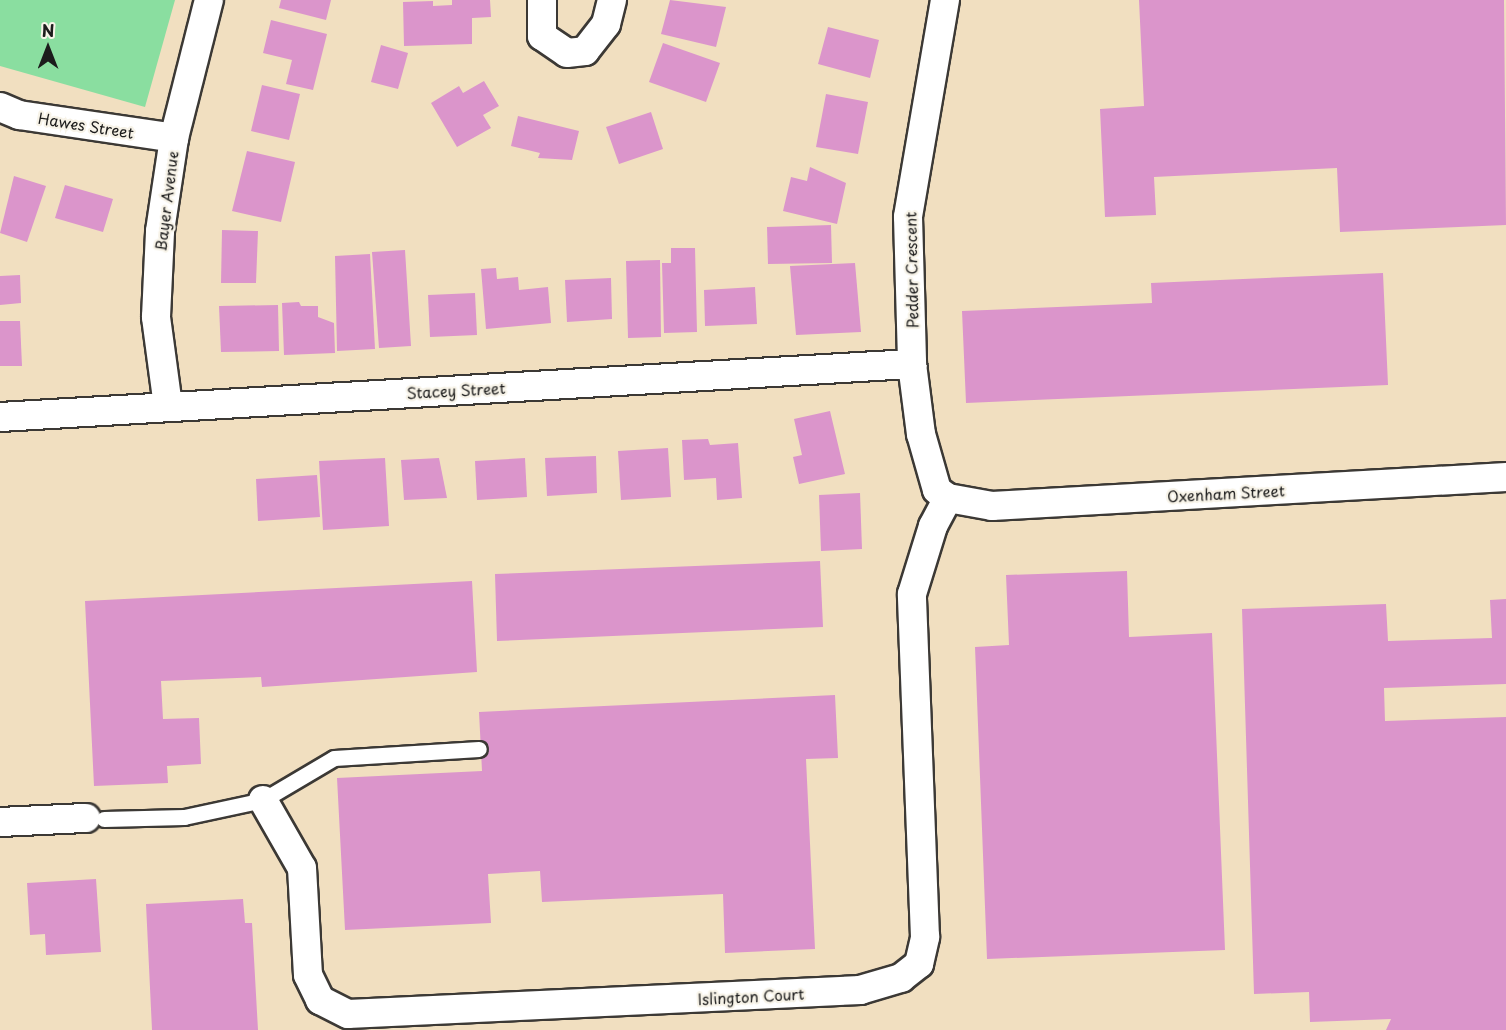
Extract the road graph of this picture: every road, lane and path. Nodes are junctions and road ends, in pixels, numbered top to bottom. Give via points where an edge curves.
1 (209, 0) edge
2 (542, 0) edge
3 (612, 0) edge
4 (945, 0) edge
5 (0, 107) edge
6 (174, 138) junction
7 (912, 364) junction
8 (168, 406) junction
9 (0, 417) edge
10 (1506, 477) edge
11 (948, 498) junction
12 (479, 749) dead end
13 (263, 800) junction
14 (95, 818) joint
15 (0, 822) edge

1 - 6 street, Bayer Avenue
2 - 3 street via 542,36 567,53 585,51 606,24
4 - 7 street, Pedder Crescent via 908,217
5 - 6 street, Hawes Street via 19,115
6 - 8 street, Bayer Avenue via 160,231 156,317
7 - 8 street, Stacey Street
7 - 11 street, Pedder Crescent via 931,472 937,490
8 - 9 street, Stacey Street
10 - 11 street, Oxenham Street via 992,506
11 - 13 street, Islington Court via 912,594 925,937 918,964 901,978 860,990 348,1014 320,1000 308,975 302,868
12 - 13 lane via 334,758
13 - 14 lane via 184,817
14 - 15 street

